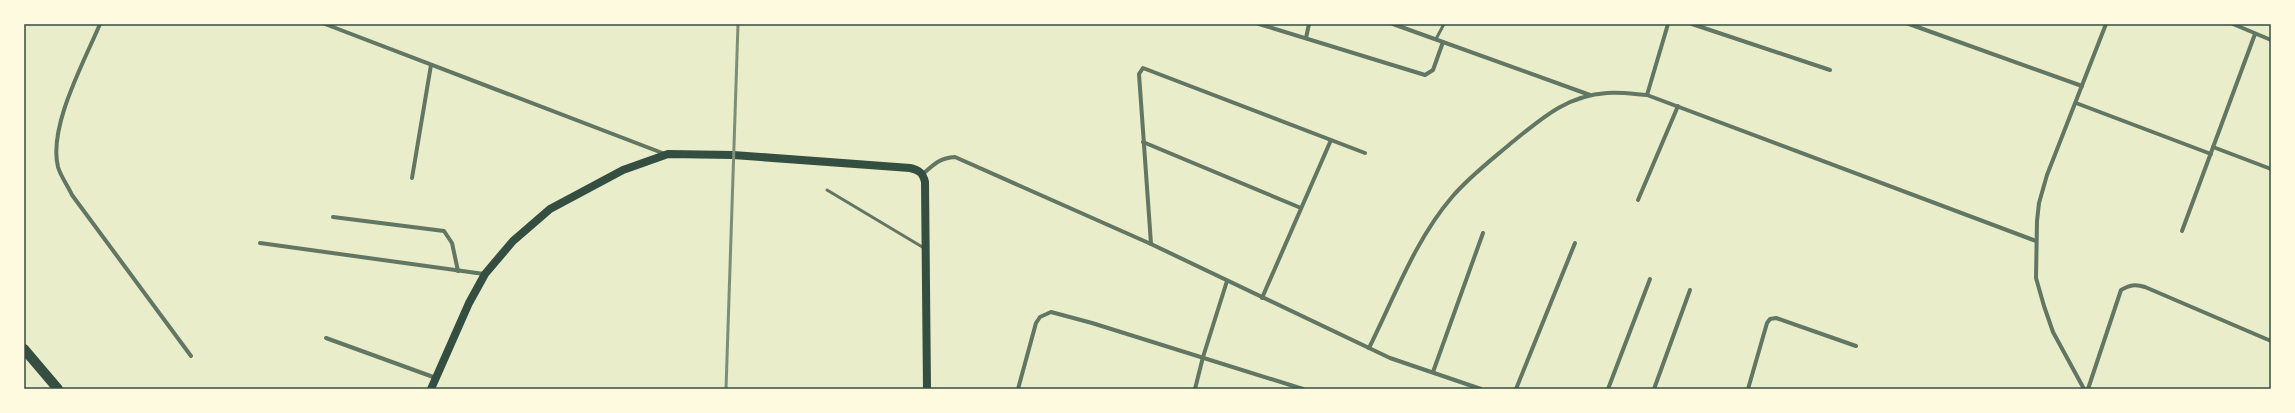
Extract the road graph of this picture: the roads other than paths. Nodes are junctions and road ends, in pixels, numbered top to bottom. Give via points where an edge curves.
1 (100, 24) edge
2 (324, 24) edge
3 (1259, 24) edge
4 (1309, 24) edge
5 (1393, 24) edge
6 (1444, 24) edge
7 (1668, 24) edge
8 (1692, 24) edge
9 (1909, 24) edge
10 (2106, 24) edge
11 (2232, 24) edge
12 (338, 26) edge
13 (2255, 34) junction
14 (1306, 38) junction
15 (1436, 39) junction
16 (2271, 40) edge
17 (1443, 42) junction
18 (431, 65) junction
19 (1830, 70) dead end
20 (2082, 86) junction
21 (1590, 95) junction
22 (1647, 95) junction
23 (2076, 103) junction
24 (1678, 106) junction
25 (1331, 140) junction
26 (1143, 142) junction
27 (2213, 147) junction
28 (1365, 153) dead end
29 (668, 154) junction
30 (2211, 154) junction
31 (2271, 169) edge
32 (923, 174) junction
33 (412, 178) dead end
34 (827, 190) dead end
35 (1638, 200) dead end
36 (1301, 208) junction
37 (333, 217) dead end
38 (2182, 231) dead end
39 (1483, 233) dead end
40 (2036, 242) junction
41 (260, 243) dead end
42 (1575, 243) dead end
43 (1151, 244) junction
44 (927, 250) junction
45 (458, 271) junction
46 (485, 274) junction
47 (1650, 279) dead end
48 (1227, 281) junction
49 (1690, 290) dead end
50 (1262, 298) junction
51 (326, 338) dead end
52 (2271, 341) edge
53 (1856, 346) dead end
54 (1369, 348) junction
55 (24, 349) edge
56 (191, 356) dead end
57 (1203, 357) junction
58 (1433, 372) junction
59 (436, 378) junction
60 (58, 389) edge
61 (431, 389) edge
62 (927, 389) edge
63 (1018, 389) edge
64 (1195, 389) edge
65 (1303, 389) edge
66 (1481, 389) edge
67 (1516, 389) edge
68 (1608, 389) edge
69 (1654, 389) edge
70 (1748, 389) edge
71 (2084, 389) edge
72 (2088, 389) edge

1 - 56 street via 60,121 56,148 59,168 72,195
2 - 12 street
3 - 14 street
4 - 14 street
5 - 15 street
6 - 15 lane
7 - 22 street
8 - 19 street
9 - 20 street
10 - 20 street
11 - 13 street
12 - 18 street
13 - 16 street
13 - 27 street
14 - 17 street via 1425,75 1433,70
15 - 17 street
17 - 21 street
18 - 29 street
18 - 33 street
20 - 23 street
21 - 22 street
21 - 54 street via 1550,111 1469,178 1452,197 1424,236
22 - 24 street
23 - 30 street
23 - 40 street via 2039,203
24 - 35 street
24 - 40 street
25 - 26 street via 1143,68 1139,74
25 - 28 street
25 - 36 street
26 - 36 street
26 - 43 street
27 - 30 street
27 - 31 street
29 - 32 main road via 733,155 910,168
29 - 46 main road via 623,170 550,209 513,241
30 - 38 street
32 - 43 street via 935,162 956,157
32 - 44 main road
34 - 44 lane
36 - 50 street
37 - 45 street via 444,231 452,243
39 - 58 street
40 - 71 street via 2036,278 2044,306 2053,332
41 - 45 street
42 - 67 street
43 - 48 street
44 - 62 main road
45 - 46 street
46 - 59 main road via 469,303
47 - 68 street
48 - 50 street
48 - 57 street
49 - 69 street
50 - 54 street
51 - 59 street
52 - 72 street via 2145,287 2137,284 2128,286 2121,290
53 - 70 street via 1776,318 1770,319
54 - 58 street
55 - 60 main road
57 - 63 street via 1092,322 1051,312 1040,317 1036,324
57 - 64 street
57 - 65 street
58 - 66 street
59 - 61 main road

